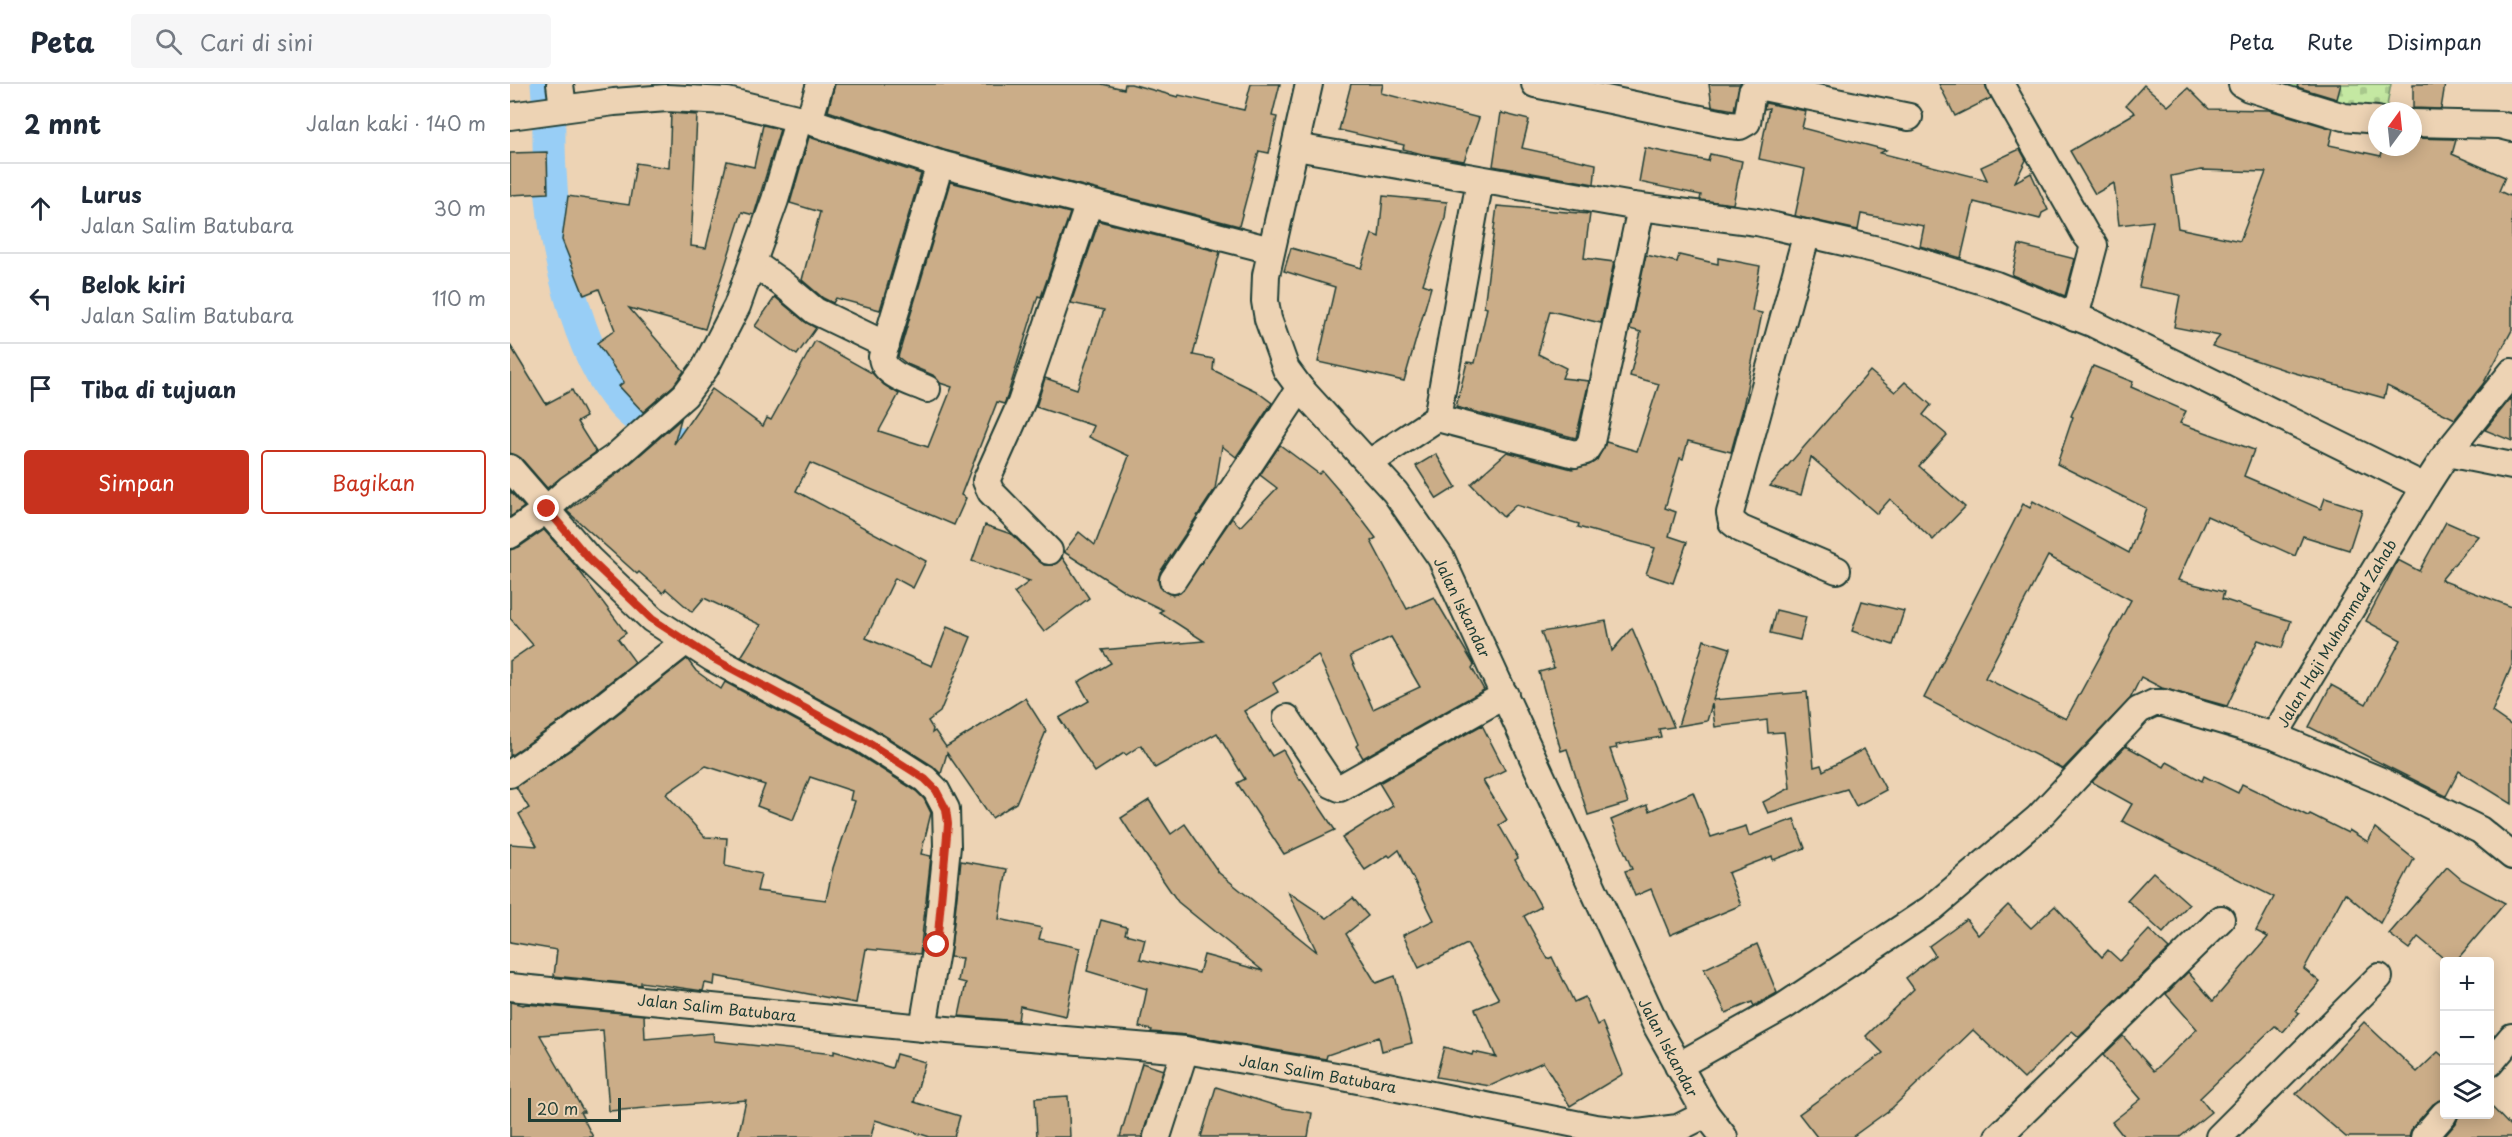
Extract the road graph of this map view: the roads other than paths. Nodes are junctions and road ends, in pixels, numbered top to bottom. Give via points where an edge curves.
1 (820, 84) edge
2 (1309, 84) edge
3 (1535, 84) edge
4 (2000, 84) edge
5 (2242, 84) edge
6 (557, 103) edge
7 (510, 116) edge
8 (1909, 117) dead end
9 (2368, 119) edge
10 (804, 120) junction
11 (2422, 123) edge
12 (2512, 128) edge
13 (1296, 147) junction
14 (940, 164) junction
15 (1480, 180) junction
16 (1089, 203) junction
17 (1641, 208) junction
18 (1807, 234) junction
19 (1271, 250) junction
20 (753, 263) junction
21 (2075, 317) junction
22 (886, 345) junction
23 (2512, 372) edge
24 (1300, 388) junction
25 (927, 389) dead end
26 (1437, 418) junction
27 (2456, 443) junction
28 (1370, 463) junction
29 (2512, 466) edge
30 (510, 468) edge
31 (2425, 487) junction
32 (547, 509) junction
33 (510, 535) edge
34 (1049, 551) dead end
35 (1837, 570) dead end
36 (1173, 580) dead end
37 (686, 641) junction
38 (1505, 695) junction
39 (1287, 718) dead end
40 (2274, 736) junction
41 (510, 774) edge
42 (2512, 856) edge
43 (2221, 919) dead end
44 (2379, 977) dead end
45 (510, 987) edge
46 (924, 1028) junction
47 (2512, 1037) edge
48 (1185, 1050) junction
49 (2494, 1058) edge
50 (1678, 1066) junction
51 (1706, 1114) junction
52 (2440, 1119) edge
53 (1157, 1137) edge
54 (1724, 1137) edge
55 (1998, 1137) edge
56 (2219, 1137) edge
57 (2424, 1137) edge

1 - 10 street
2 - 13 street, Jalan Iskandar
3 - 8 street via 1740,126 1747,122 1752,92 1763,87
4 - 21 street via 2094,245
5 - 9 street via 2344,117
6 - 7 street
6 - 10 street via 667,98 727,101
10 - 14 street
10 - 20 street
11 - 12 street
13 - 15 street
13 - 19 street, Jalan Iskandar
14 - 16 street
14 - 22 street
15 - 17 street
15 - 26 street
16 - 19 street
16 - 34 street via 1021,404 986,481 990,492
17 - 18 street via 1757,222
17 - 26 street via 1591,442 1585,452 1575,454
18 - 21 street via 1996,285
18 - 35 street via 1730,513 1732,522 1741,529
19 - 24 street, Jalan Iskandar via 1266,275 1268,320 1286,369
20 - 22 street via 815,311
20 - 32 street via 737,306 705,368 685,395 615,457
21 - 31 street
22 - 25 street via 882,357 885,367
23 - 27 street, Jalan Haji Muhammad Zahab
24 - 28 street, Jalan Iskandar
24 - 36 street
26 - 28 street
27 - 29 street
27 - 31 street, Jalan Haji Muhammad Zahab
28 - 38 street, Jalan Iskandar via 1441,558
30 - 32 street
31 - 40 street, Jalan Haji Muhammad Zahab
32 - 33 street
32 - 37 street via 589,559 652,619
37 - 41 street via 572,731
37 - 46 street via 864,740 936,790 946,809 947,846
38 - 39 street via 1340,788 1331,784
38 - 50 street, Jalan Iskandar
40 - 42 street, Jalan Haji Muhammad Zahab via 2379,780 2481,830
40 - 50 street via 2163,703 2147,705 2032,823 1932,908 1783,1007
43 - 55 street
44 - 56 street
45 - 46 street, Jalan Salim Batubara
46 - 48 street, Jalan Salim Batubara
47 - 49 street
48 - 51 street, Jalan Salim Batubara via 1595,1128 1638,1133 1678,1128
48 - 53 street
50 - 51 street, Jalan Iskandar
51 - 54 street, Jalan Iskandar
52 - 57 street

